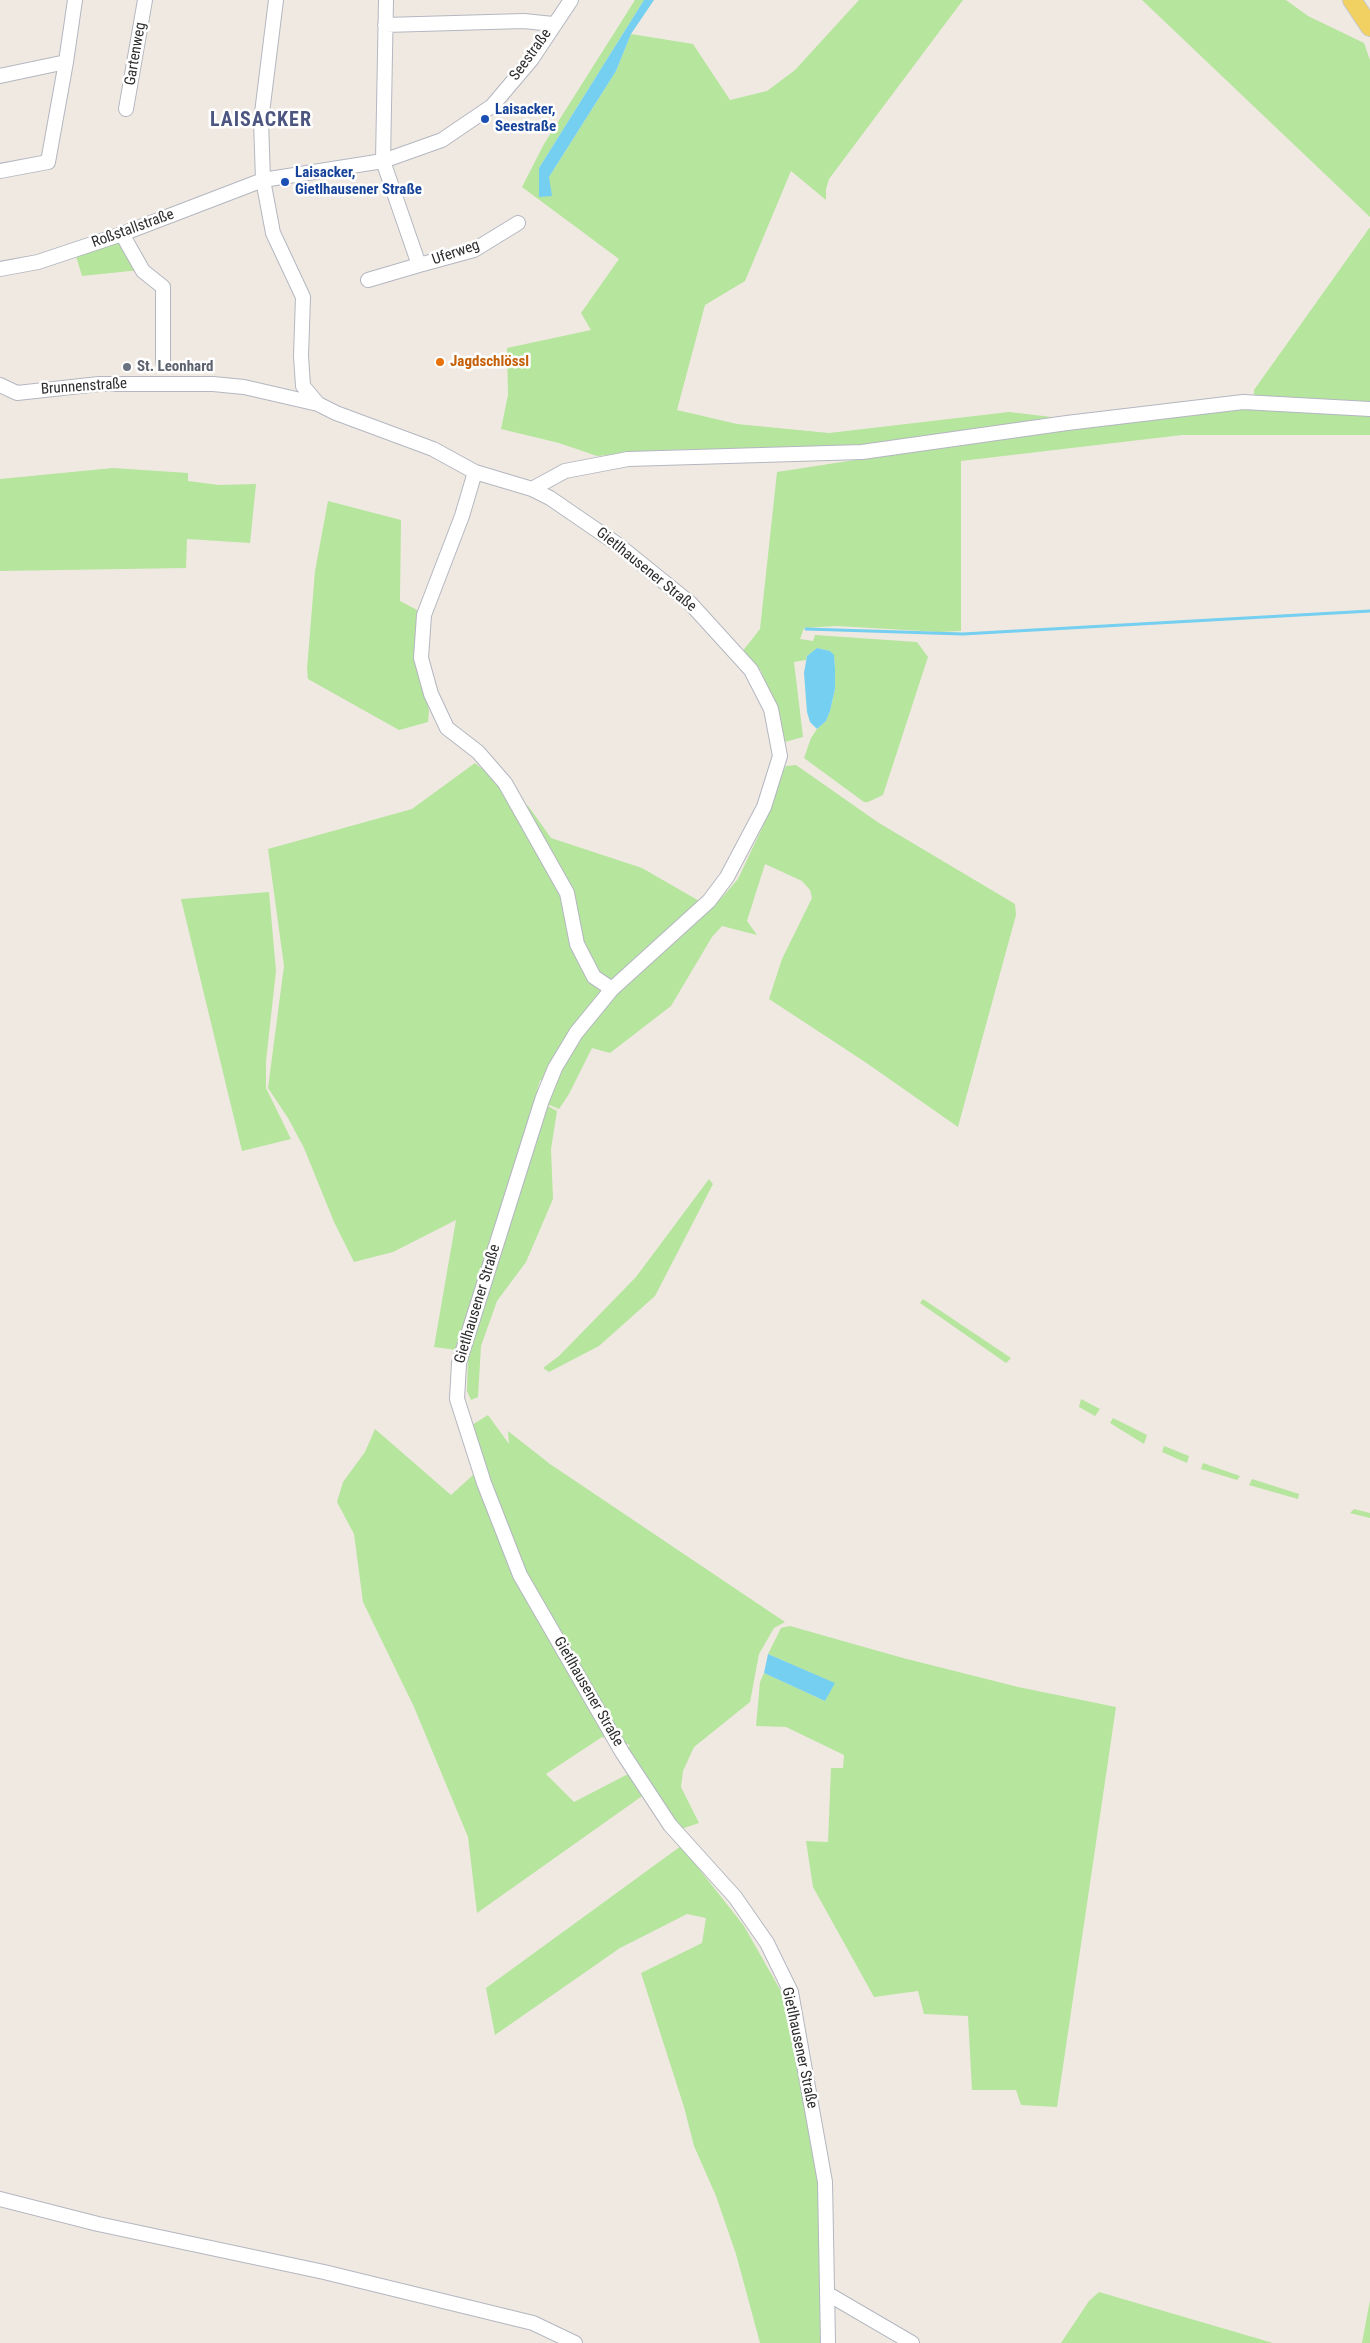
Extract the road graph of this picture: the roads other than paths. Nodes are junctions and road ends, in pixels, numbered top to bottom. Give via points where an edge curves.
1 (75, 0) edge
2 (145, 0) edge
3 (276, 0) edge
4 (386, 0) edge
5 (571, 0) edge
6 (1352, 0) edge
7 (553, 24) junction
8 (385, 25) junction
9 (1370, 26) edge
10 (66, 62) junction
11 (0, 76) edge
12 (126, 109) dead end
13 (383, 161) junction
14 (0, 172) edge
15 (263, 180) junction
16 (518, 223) dead end
17 (122, 234) junction
18 (419, 265) junction
19 (0, 269) edge
20 (368, 280) dead end
21 (163, 363) dead end
22 (0, 385) edge
23 (318, 404) junction
24 (1370, 409) edge
25 (475, 472) junction
26 (532, 489) junction
27 (612, 989) junction
28 (0, 2198) edge
29 (828, 2294) junction
30 (575, 2343) edge
31 (828, 2343) edge
32 (912, 2343) edge

1 - 10 street
2 - 12 street, Gartenweg
3 - 15 street, Gietlhausener Straße via 260,121
4 - 8 street
5 - 7 street, Seestraße
6 - 9 main road
7 - 8 street, Seestraße via 524,21
7 - 13 street, Seestraße via 531,60 492,106 442,140
8 - 13 street
10 - 11 street
10 - 14 street via 48,162
13 - 15 street, Seestraße
13 - 18 street, Uferweg
15 - 17 street, Roßstallstraße
15 - 23 street, Gietlhausener Straße via 272,233 302,297 303,386
16 - 18 street, Uferweg via 474,250
17 - 19 street, Roßstallstraße via 38,262
17 - 21 street via 143,271 163,286
18 - 20 street, Uferweg
22 - 23 street, Brunnenstraße via 18,393 99,384 213,384
23 - 25 street, Gietlhausener Straße via 433,449
24 - 26 street via 1243,402 1067,422 862,452 628,459 565,471
25 - 26 street, Gietlhausener Straße
25 - 27 street via 462,516 424,614 421,658 431,694 447,728 478,752 505,783 567,893 576,944 594,977
26 - 27 street, Gietlhausener Straße via 617,544 693,607 751,670 771,709 780,756 764,807 728,877 708,901
27 - 29 street, Gietlhausener Straße via 576,1033 542,1100 460,1363 457,1399 484,1483 520,1575 622,1752 670,1825 740,1905 767,1943 791,1992 825,2182
28 - 30 street via 98,2224 324,2272 514,2318 533,2323
29 - 31 street, Gietlhausener Straße
29 - 32 street

